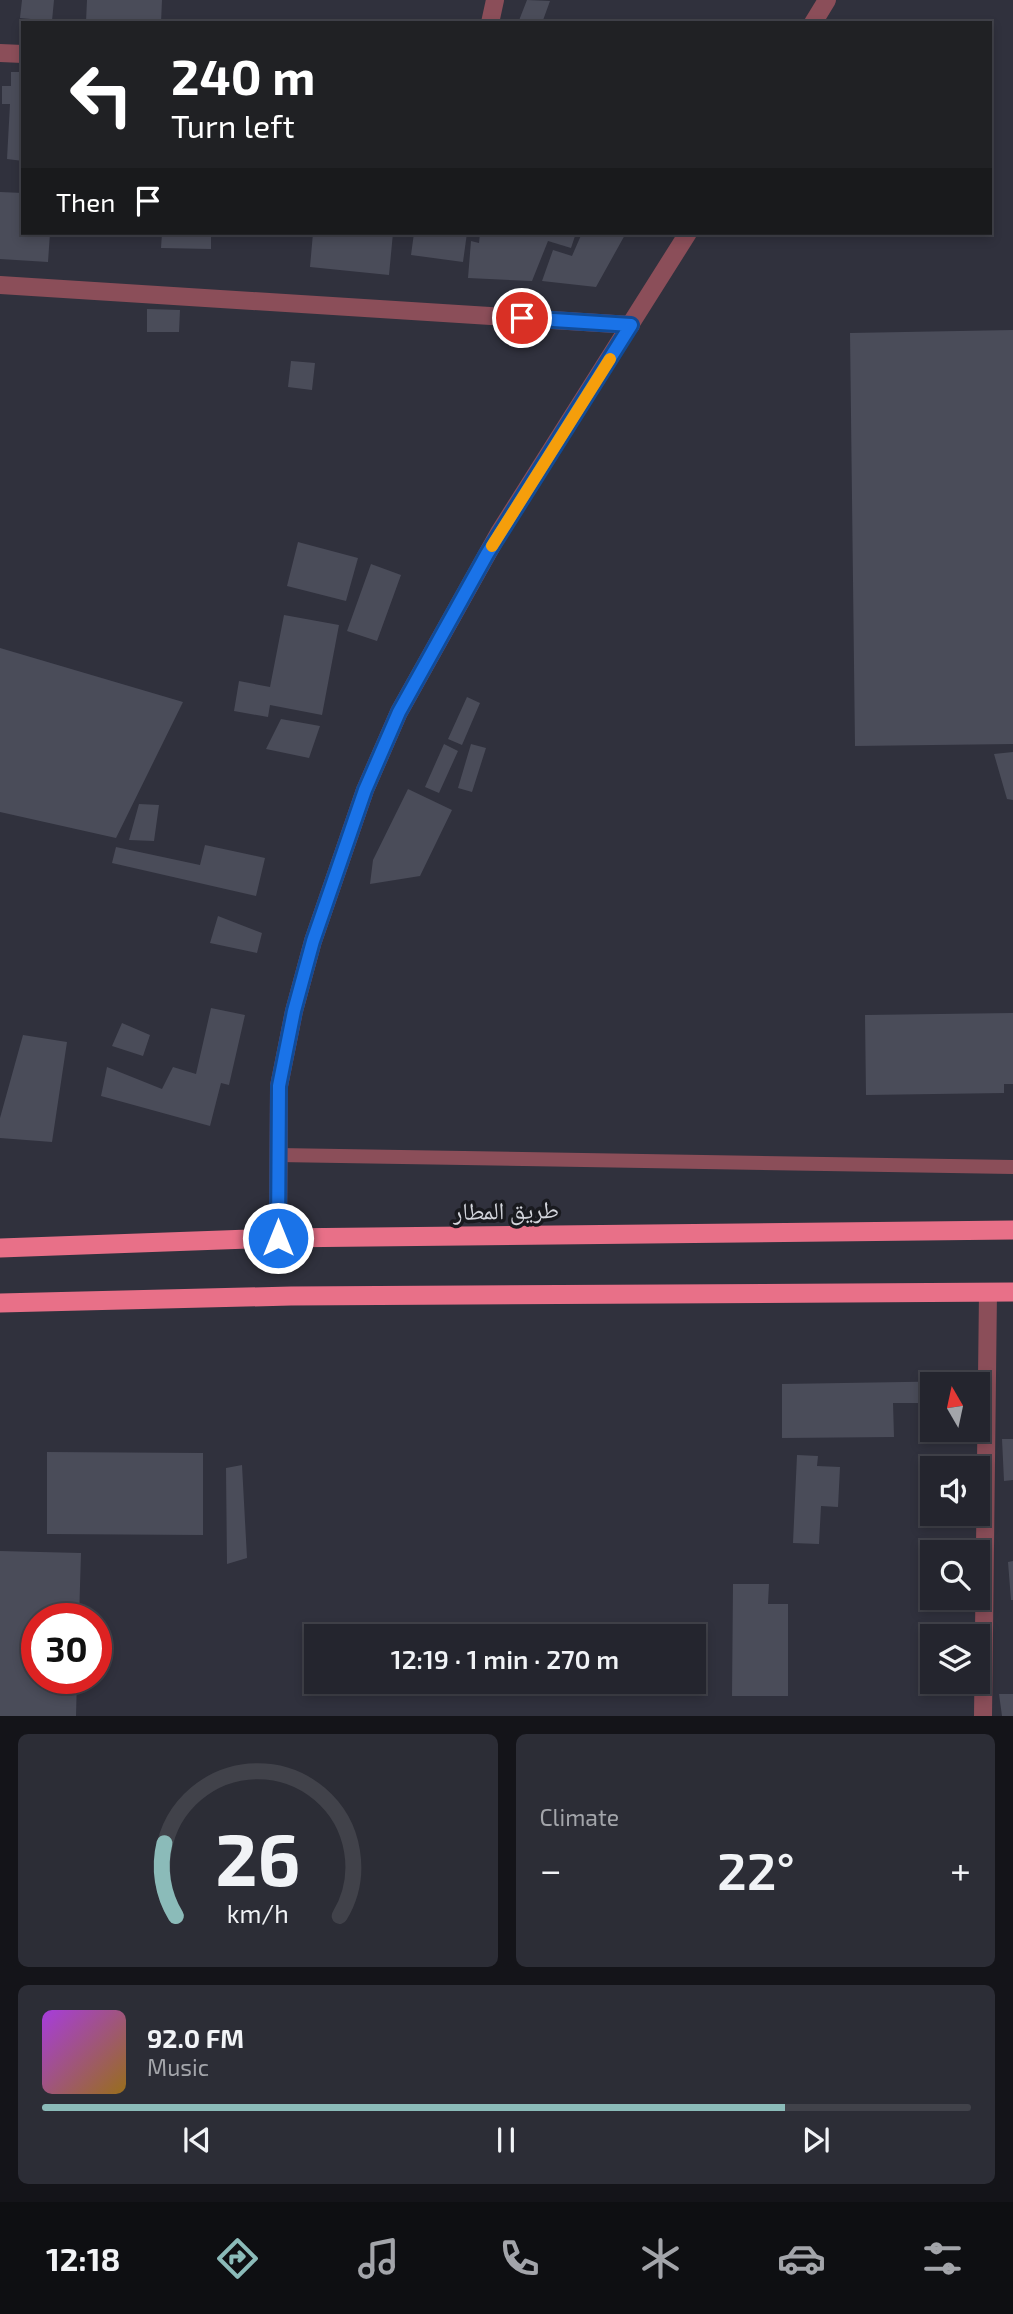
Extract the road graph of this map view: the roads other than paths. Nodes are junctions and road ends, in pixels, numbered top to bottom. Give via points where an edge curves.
1 (495, 0) edge
2 (827, 0) edge
3 (490, 21) edge
4 (814, 21) edge
5 (0, 53) edge
6 (21, 54) edge
7 (687, 235) edge
8 (0, 285) edge
9 (631, 325) junction
10 (278, 1155) junction
11 (1013, 1167) edge
12 (1013, 1230) edge
13 (278, 1238) junction
14 (0, 1248) edge
15 (988, 1292) junction
16 (1013, 1292) edge
17 (0, 1303) edge
18 (983, 1716) edge

1 - 3 street
2 - 4 street
5 - 6 street
7 - 9 street
8 - 9 street
9 - 10 street via 487,554 399,712 365,790 329,890 294,1011 279,1086
10 - 11 lane
10 - 13 street
12 - 13 highway, طريق المطار
13 - 14 highway, طريق المطار
15 - 16 highway
15 - 17 highway via 291,1296
15 - 18 street

